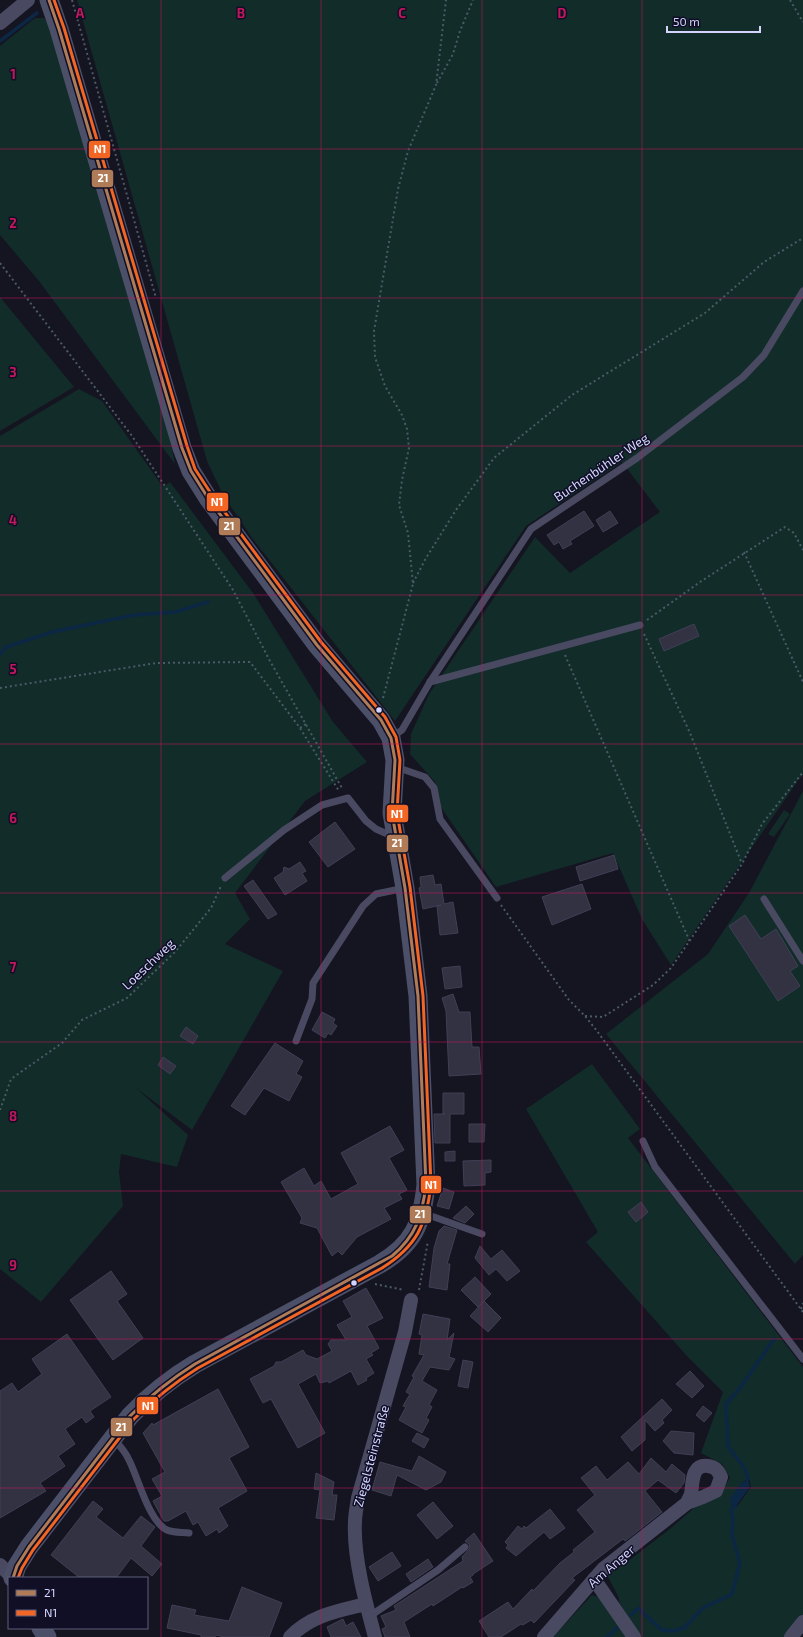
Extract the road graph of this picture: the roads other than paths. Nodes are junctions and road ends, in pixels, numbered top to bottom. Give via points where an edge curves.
1 (28, 0) edge
2 (49, 0) edge
3 (0, 23) edge
4 (803, 291) edge
5 (640, 625) road end
6 (430, 682) junction
7 (391, 738) junction
8 (394, 767) junction
9 (395, 837) junction
10 (225, 878) road end
11 (405, 888) junction
12 (497, 898) road end
13 (764, 899) dead end
14 (803, 961) edge
15 (296, 1041) dead end
16 (643, 1142) dead end
17 (421, 1215) junction
18 (482, 1234) dead end
19 (414, 1296) road end
20 (803, 1359) edge
21 (113, 1438) junction
22 (687, 1502) dead end
23 (189, 1533) dead end
24 (465, 1547) dead end
25 (0, 1565) edge
26 (12, 1577) edge
27 (13, 1577) edge
28 (594, 1578) junction
29 (368, 1610) junction
30 (803, 1622) edge
31 (42, 1629) edge
32 (48, 1637) edge
33 (290, 1637) edge
34 (375, 1637) edge
35 (544, 1637) edge
36 (634, 1637) edge
37 (791, 1637) edge

1 - 3 street
2 - 7 street via 191,471 307,633 375,712
4 - 6 lane, Buchenbühler Weg via 764,355 743,377 637,458 530,529
5 - 6 lane
6 - 7 lane, Buchenbühler Weg via 402,730
7 - 8 street
8 - 9 street via 392,804
8 - 12 lane via 425,777 434,788 440,819
9 - 10 lane via 376,829 346,798 322,805 284,830
9 - 11 street
11 - 15 lane via 376,894 364,906 313,983 312,999
11 - 17 street via 418,996 423,1095 426,1185
13 - 14 lane
16 - 20 lane via 655,1167
17 - 18 lane
17 - 21 street via 413,1234 391,1257 178,1374 144,1402
19 - 29 street, Ziegelsteinstraße via 358,1498 355,1548
21 - 23 lane via 128,1456 154,1516 167,1530
21 - 27 street via 29,1547
22 - 28 street, Am Anger
24 - 29 lane via 438,1570
25 - 26 street
28 - 35 street, Am Anger
28 - 36 street
29 - 33 street via 326,1614 299,1628
29 - 34 street, Ziegelsteinstraße
30 - 37 street
31 - 32 street

